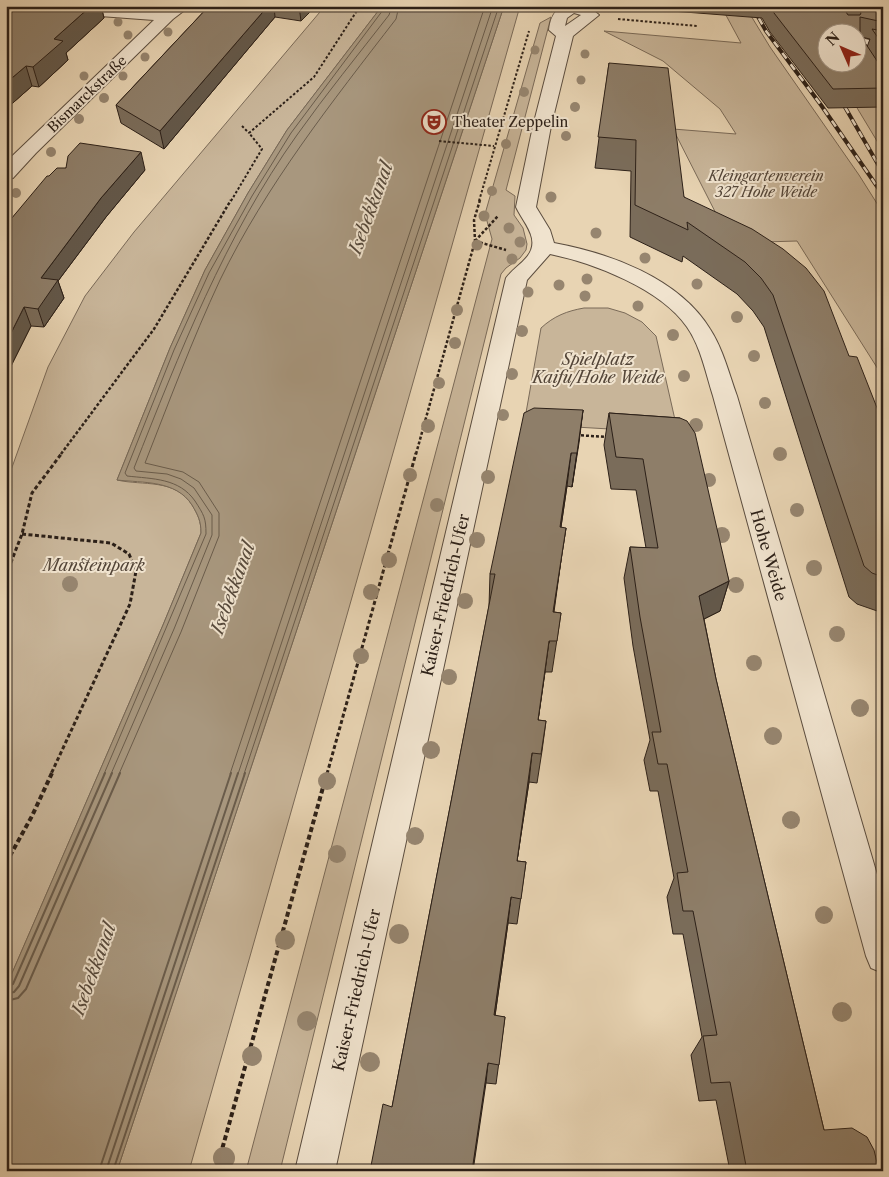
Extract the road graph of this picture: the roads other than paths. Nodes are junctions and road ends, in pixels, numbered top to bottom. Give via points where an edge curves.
1 (32, 6) edge
2 (172, 11) edge
3 (565, 34) dead end
4 (866, 43) edge
5 (883, 46) edge
6 (6, 147) edge
7 (29, 149) junction
8 (6, 174) edge
9 (544, 247) junction
10 (883, 956) edge
11 (315, 1171) edge

1 - 2 street
2 - 7 street, Bismarckstraße
3 - 9 street via 526,207 542,232
4 - 5 lane
6 - 7 street
7 - 8 street, Bismarckstraße
9 - 10 street, Hohe Weide via 587,256 666,295 696,323 706,343 727,404
9 - 11 street, Kaiser-Friedrich-Ufer via 537,259 517,278

